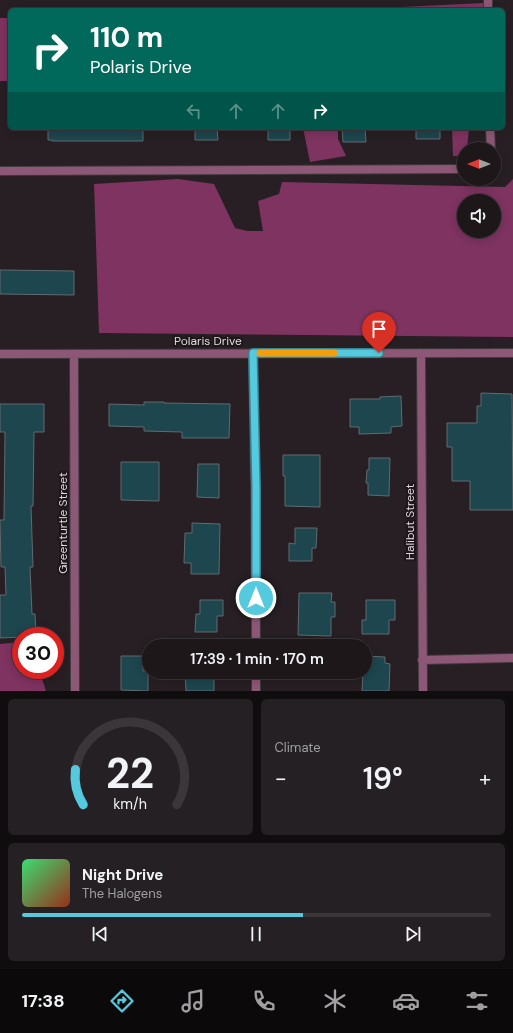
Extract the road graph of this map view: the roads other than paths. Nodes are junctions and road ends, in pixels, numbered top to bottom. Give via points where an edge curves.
1 (490, 130) edge
2 (491, 142) edge
3 (457, 169) edge
4 (0, 171) edge
5 (253, 353) junction
6 (421, 353) junction
7 (0, 354) edge
8 (74, 354) junction
9 (513, 354) edge
10 (256, 639) edge
11 (513, 658) edge
12 (422, 660) junction
13 (256, 679) edge
14 (75, 691) edge
15 (256, 691) edge
16 (423, 691) edge

1 - 2 street
3 - 4 street
5 - 6 street, Polaris Drive
5 - 8 street, Polaris Drive
5 - 10 street
6 - 9 street, Polaris Drive
6 - 12 street, Halibut Street
7 - 8 street, Polaris Drive
8 - 14 street, Greenturtle Street
11 - 12 street
12 - 16 street, Halibut Street
13 - 15 street

